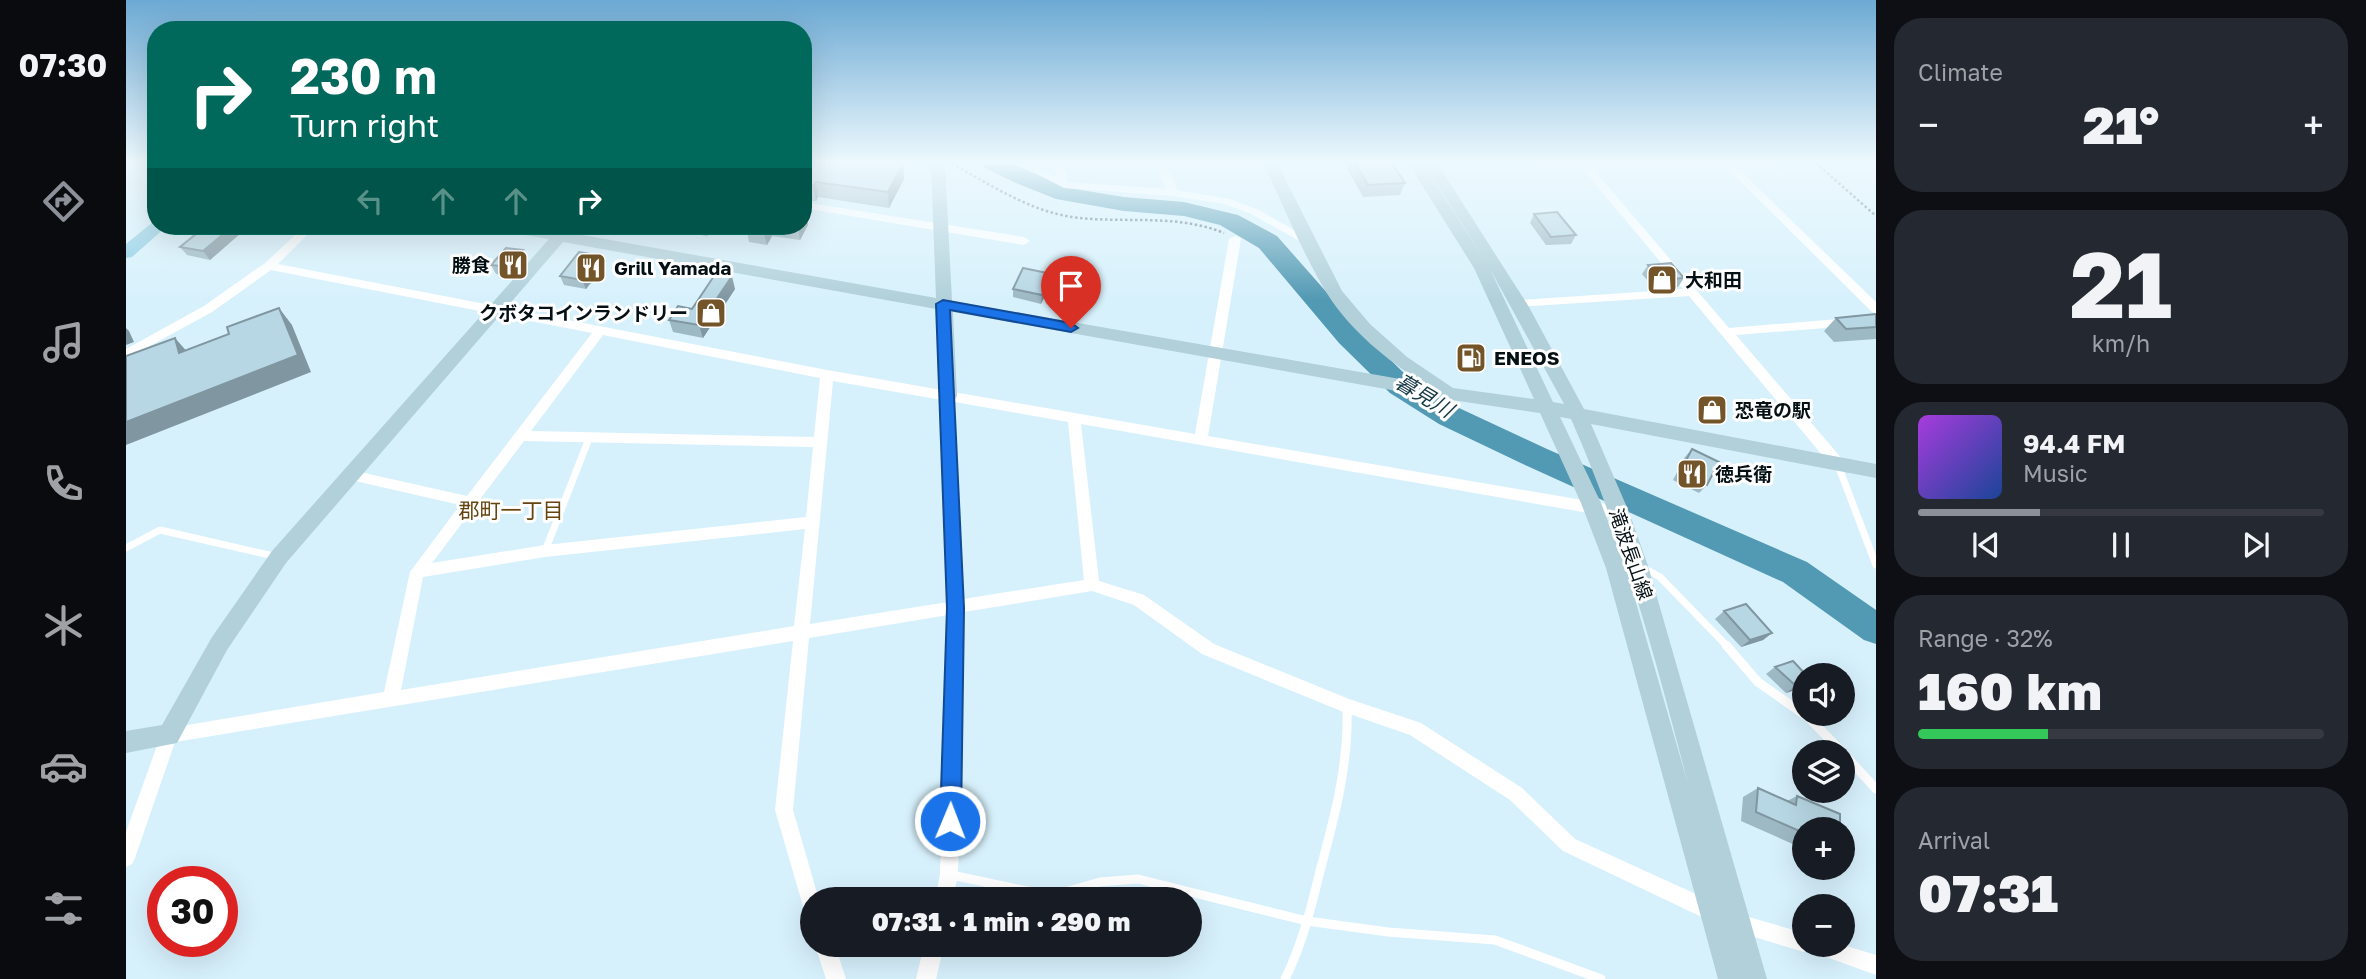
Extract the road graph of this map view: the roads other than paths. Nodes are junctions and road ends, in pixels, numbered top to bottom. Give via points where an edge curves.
1 (825, 209) edge
2 (940, 209) edge
3 (1246, 209) edge
4 (1293, 209) edge
5 (1444, 209) edge
6 (1459, 209) edge
7 (1622, 209) edge
8 (1774, 209) edge
9 (941, 228) junction
10 (148, 235) edge
11 (302, 235) edge
12 (562, 235) edge
13 (586, 235) edge
14 (1235, 239) road end
15 (1024, 241) dead end
16 (1309, 242) junction
17 (126, 253) edge
18 (269, 266) junction
19 (1693, 292) junction
20 (943, 304) junction
21 (1521, 304) junction
22 (1876, 309) edge
23 (496, 310) junction
24 (1876, 320) edge
25 (600, 331) junction
26 (1726, 331) junction
27 (1216, 354) junction
28 (126, 355) edge
29 (827, 375) junction
30 (1458, 395) junction
31 (948, 396) junction
32 (1549, 408) junction
33 (1578, 415) junction
34 (1074, 416) junction
35 (520, 436) junction
36 (590, 436) junction
37 (1201, 439) junction
38 (820, 442) junction
39 (1838, 464) junction
40 (1876, 471) edge
41 (351, 475) junction
42 (470, 502) junction
43 (1592, 506) junction
44 (1617, 512) junction
45 (812, 522) junction
46 (126, 548) edge
47 (545, 551) junction
48 (279, 557) junction
49 (1875, 562) edge
50 (1638, 565) junction
51 (417, 572) junction
52 (1092, 585) junction
53 (956, 608) junction
54 (800, 632) junction
55 (391, 699) junction
56 (1347, 706) junction
57 (169, 735) junction
58 (1830, 740) edge
59 (126, 742) edge
60 (1855, 767) edge
61 (1876, 789) edge
62 (129, 841) edge
63 (126, 858) edge
64 (949, 874) junction
65 (806, 887) edge
66 (946, 887) edge
67 (1713, 911) junction
68 (1307, 921) junction
69 (1738, 923) junction
70 (1792, 939) edge
71 (829, 957) edge
72 (931, 957) edge
73 (1851, 957) edge
74 (1876, 965) edge
75 (836, 979) edge
76 (926, 979) edge
77 (1285, 979) edge
78 (1601, 979) edge
79 (1731, 979) edge
80 (1755, 979) edge

1 - 9 street
2 - 9 street
3 - 16 street
4 - 16 street
5 - 32 street, 滝波長山線 via 1482,268
6 - 21 street, 滝波長山線
7 - 19 street
8 - 22 street
9 - 15 street
9 - 20 street
10 - 17 main road
11 - 18 street
12 - 23 street
13 - 20 street
14 - 27 street
16 - 30 street via 1335,293 1364,328 1401,361
18 - 23 street
18 - 28 street via 208,309
19 - 21 street
19 - 26 street
20 - 27 street
20 - 31 street
21 - 33 street, 滝波長山線
23 - 25 street
23 - 41 street
24 - 26 street
25 - 29 street
25 - 35 street
26 - 39 street
27 - 30 street
27 - 37 street
29 - 31 street
29 - 38 street
30 - 32 street
31 - 34 street
31 - 53 street
32 - 33 street
32 - 43 street, 滝波長山線
33 - 39 street
33 - 44 street, 滝波長山線
34 - 37 street
34 - 52 street
35 - 36 street
35 - 42 street
36 - 38 street
36 - 47 lane
37 - 43 street
38 - 45 street
39 - 40 street
39 - 49 lane
41 - 42 street
41 - 48 street
42 - 51 street
43 - 44 street
43 - 67 street, 滝波長山線 via 1616,568
44 - 50 street, 滝波長山線
45 - 47 street
45 - 54 street
46 - 48 lane via 160,530
47 - 51 street
48 - 57 street via 215,648
50 - 58 lane via 1660,577 1758,682 1809,718
50 - 69 street, 滝波長山線
51 - 55 street
52 - 53 street
52 - 56 street via 1139,600 1208,649
53 - 54 street
53 - 64 street
54 - 55 street
54 - 65 street via 784,810
55 - 57 street
56 - 67 street via 1415,729 1516,794 1569,845
56 - 68 lane via 1342,787
57 - 59 street
57 - 62 street
60 - 61 lane
62 - 63 street
64 - 66 street
64 - 68 lane via 1051,896 1100,882 1138,879
67 - 69 street
67 - 79 street, 滝波長山線
68 - 77 lane
68 - 78 lane via 1495,940
69 - 70 street
69 - 80 street, 滝波長山線
71 - 75 street
72 - 76 street
73 - 74 street

